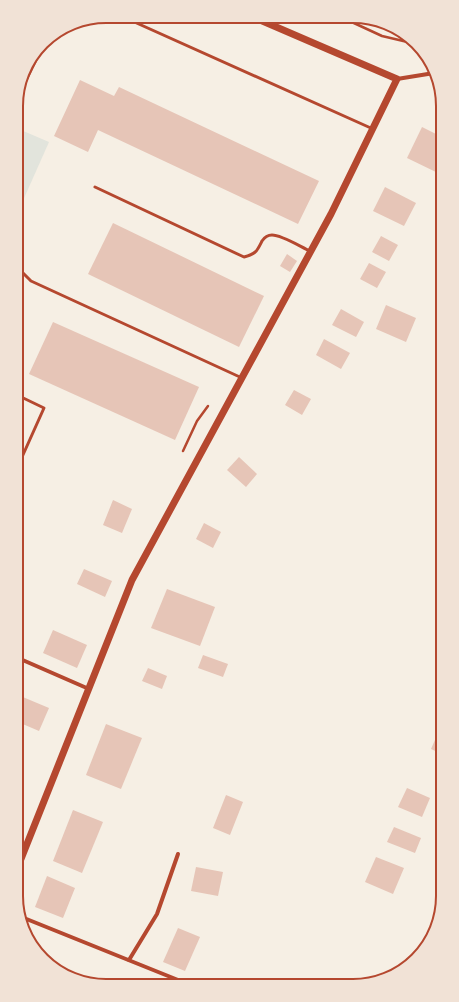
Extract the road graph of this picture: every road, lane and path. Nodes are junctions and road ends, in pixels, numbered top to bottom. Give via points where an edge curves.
1 (136, 23) edge
2 (267, 23) edge
3 (354, 23) edge
4 (406, 42) edge
5 (429, 73) edge
6 (397, 79) junction
7 (373, 129) junction
8 (95, 187) dead end
9 (311, 251) junction
10 (23, 273) edge
11 (242, 378) junction
12 (23, 398) edge
13 (23, 455) edge
14 (23, 660) edge
15 (89, 689) junction
16 (23, 854) edge
17 (178, 854) dead end
18 (26, 919) edge
19 (129, 960) junction
20 (176, 979) edge

1 - 7 lane
2 - 6 street
3 - 4 path via 382,36
5 - 6 street
6 - 7 street
7 - 9 street
8 - 9 lane via 244,257 259,250 263,240 272,235
9 - 11 street
10 - 11 lane via 32,281
11 - 15 street via 132,580
12 - 13 lane via 44,408
14 - 15 street
15 - 16 street
17 - 19 street via 157,914
18 - 19 street
19 - 20 street

